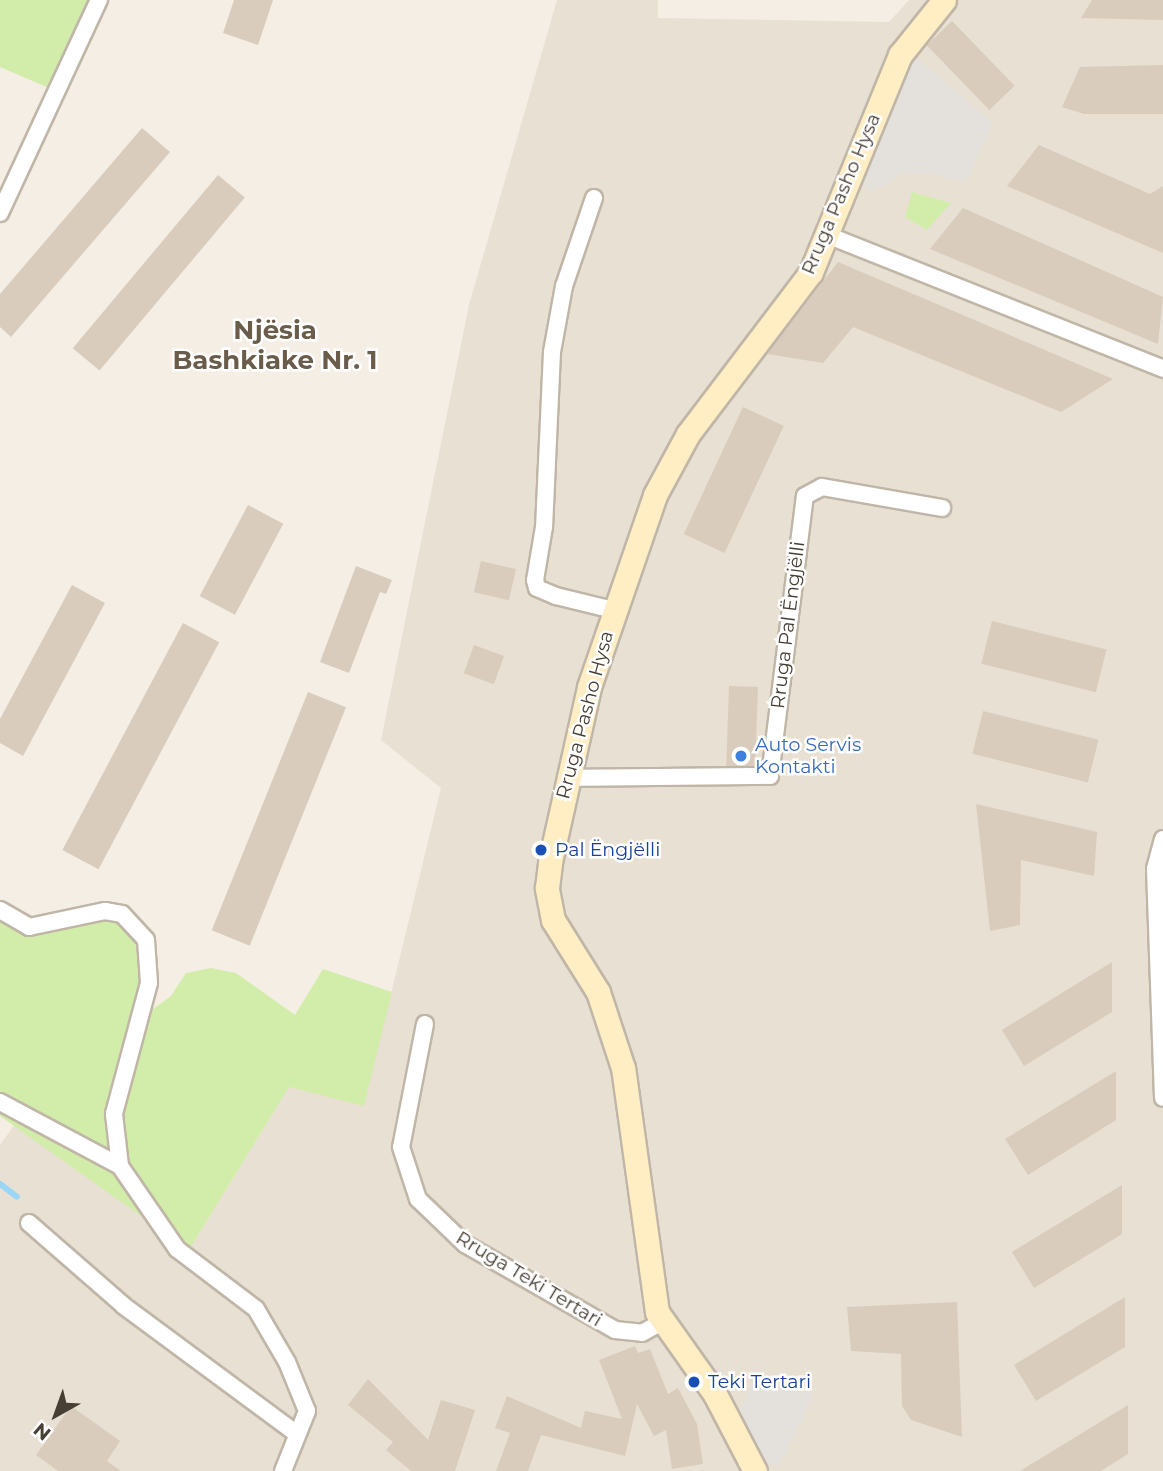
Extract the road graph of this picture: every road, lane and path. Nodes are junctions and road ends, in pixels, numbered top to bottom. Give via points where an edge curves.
1 (99, 0) edge
2 (944, 0) edge
3 (594, 198) dead end
4 (0, 213) edge
5 (827, 235) junction
6 (1163, 369) edge
7 (942, 508) dead end
8 (613, 610) junction
9 (566, 778) junction
10 (1163, 839) edge
11 (0, 910) edge
12 (425, 1024) dead end
13 (1163, 1098) edge
14 (0, 1102) edge
15 (120, 1166) junction
16 (29, 1223) dead end
17 (662, 1322) junction
18 (294, 1432) junction
19 (283, 1471) edge
20 (755, 1471) edge

1 - 4 street
2 - 5 main road, Rruga Pasho Hysa via 900,55
3 - 8 street via 564,286 552,352 544,527 535,580 537,589
5 - 6 street
5 - 8 main road, Rruga Pasho Hysa via 804,281 674,455
7 - 9 street, Rruga Pal Ëngjëlli via 822,487 805,496 770,776
8 - 9 main road, Rruga Pasho Hysa
9 - 17 main road, Rruga Pasho Hysa via 548,904 611,1022 623,1068
10 - 13 street via 1155,869
11 - 15 street via 29,927 105,911 122,914 146,940 149,983 114,1114
12 - 17 street, Rruga Teki Tertari via 401,1147 418,1199 465,1244 615,1330 642,1333
14 - 15 street
15 - 18 street via 193,1266 225,1283 256,1308 306,1402
16 - 18 street via 124,1306
17 - 20 main road, Rruga Pasho Hysa via 715,1394
18 - 19 street

